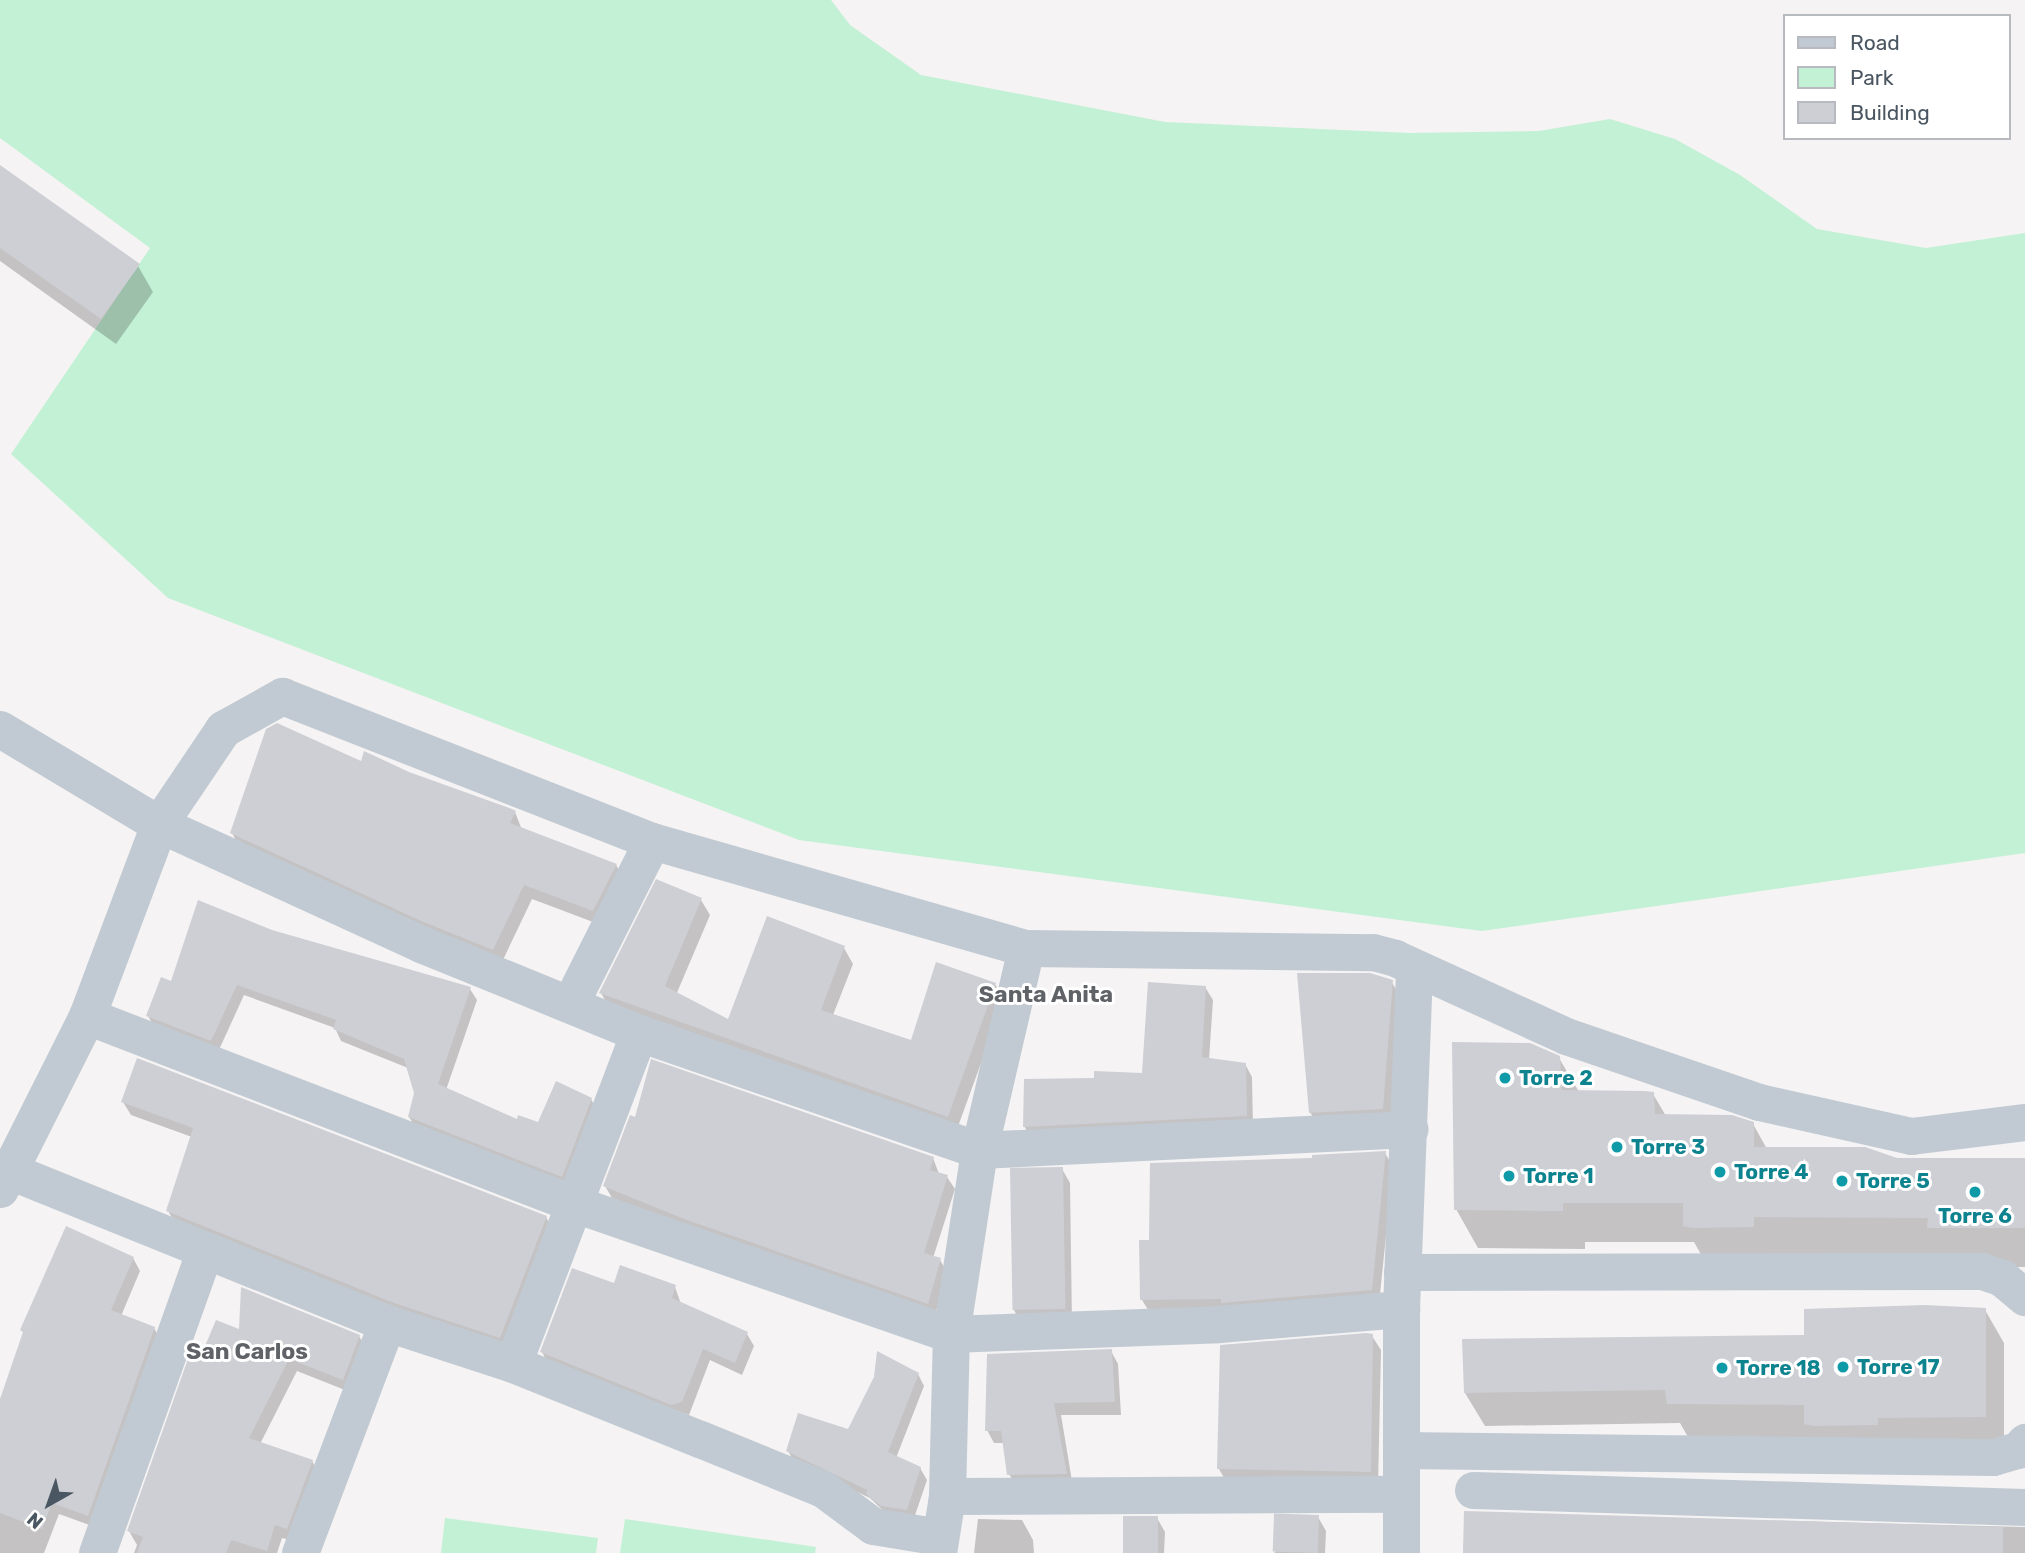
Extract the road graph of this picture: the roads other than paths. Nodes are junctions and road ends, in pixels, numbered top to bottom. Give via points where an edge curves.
1 (0, 729) edge
2 (159, 824) junction
3 (652, 841) junction
4 (1026, 948) junction
5 (1414, 968) junction
6 (571, 1002) junction
7 (87, 1016) junction
8 (639, 1033) junction
9 (2025, 1122) edge
10 (1409, 1129) junction
11 (979, 1150) junction
12 (5, 1180) edge
13 (572, 1203) junction
14 (204, 1252) junction
15 (1402, 1272) junction
16 (2021, 1289) edge
17 (1401, 1309) junction
18 (387, 1323) junction
19 (951, 1334) junction
20 (513, 1364) junction
21 (2025, 1442) edge
22 (1401, 1450) junction
23 (1474, 1490) dead end
24 (1400, 1494) junction
25 (947, 1496) junction
26 (2025, 1507) edge
27 (939, 1545) edge
28 (97, 1553) edge
29 (300, 1553) edge
30 (1401, 1553) edge

1 - 2 street
2 - 3 street via 223,729 282,696
2 - 6 street via 396,933
2 - 7 street
3 - 4 street
3 - 6 street
4 - 5 street via 1373,952
4 - 11 street
5 - 9 street via 1566,1036 1759,1102 1911,1136
5 - 10 street
6 - 8 street
7 - 12 street
7 - 13 street
8 - 11 street
8 - 13 street
10 - 11 street
10 - 15 street
11 - 19 street
12 - 14 street
13 - 19 street
13 - 20 street
14 - 18 street
14 - 28 street
15 - 16 street via 1982,1271
15 - 17 street
17 - 19 street via 1219,1324
17 - 22 street
18 - 20 street
18 - 29 street
19 - 25 street
20 - 27 street via 823,1489 873,1527
21 - 22 street via 2018,1450 1993,1457
22 - 24 street
23 - 26 street
24 - 25 street
24 - 30 street
25 - 27 street

